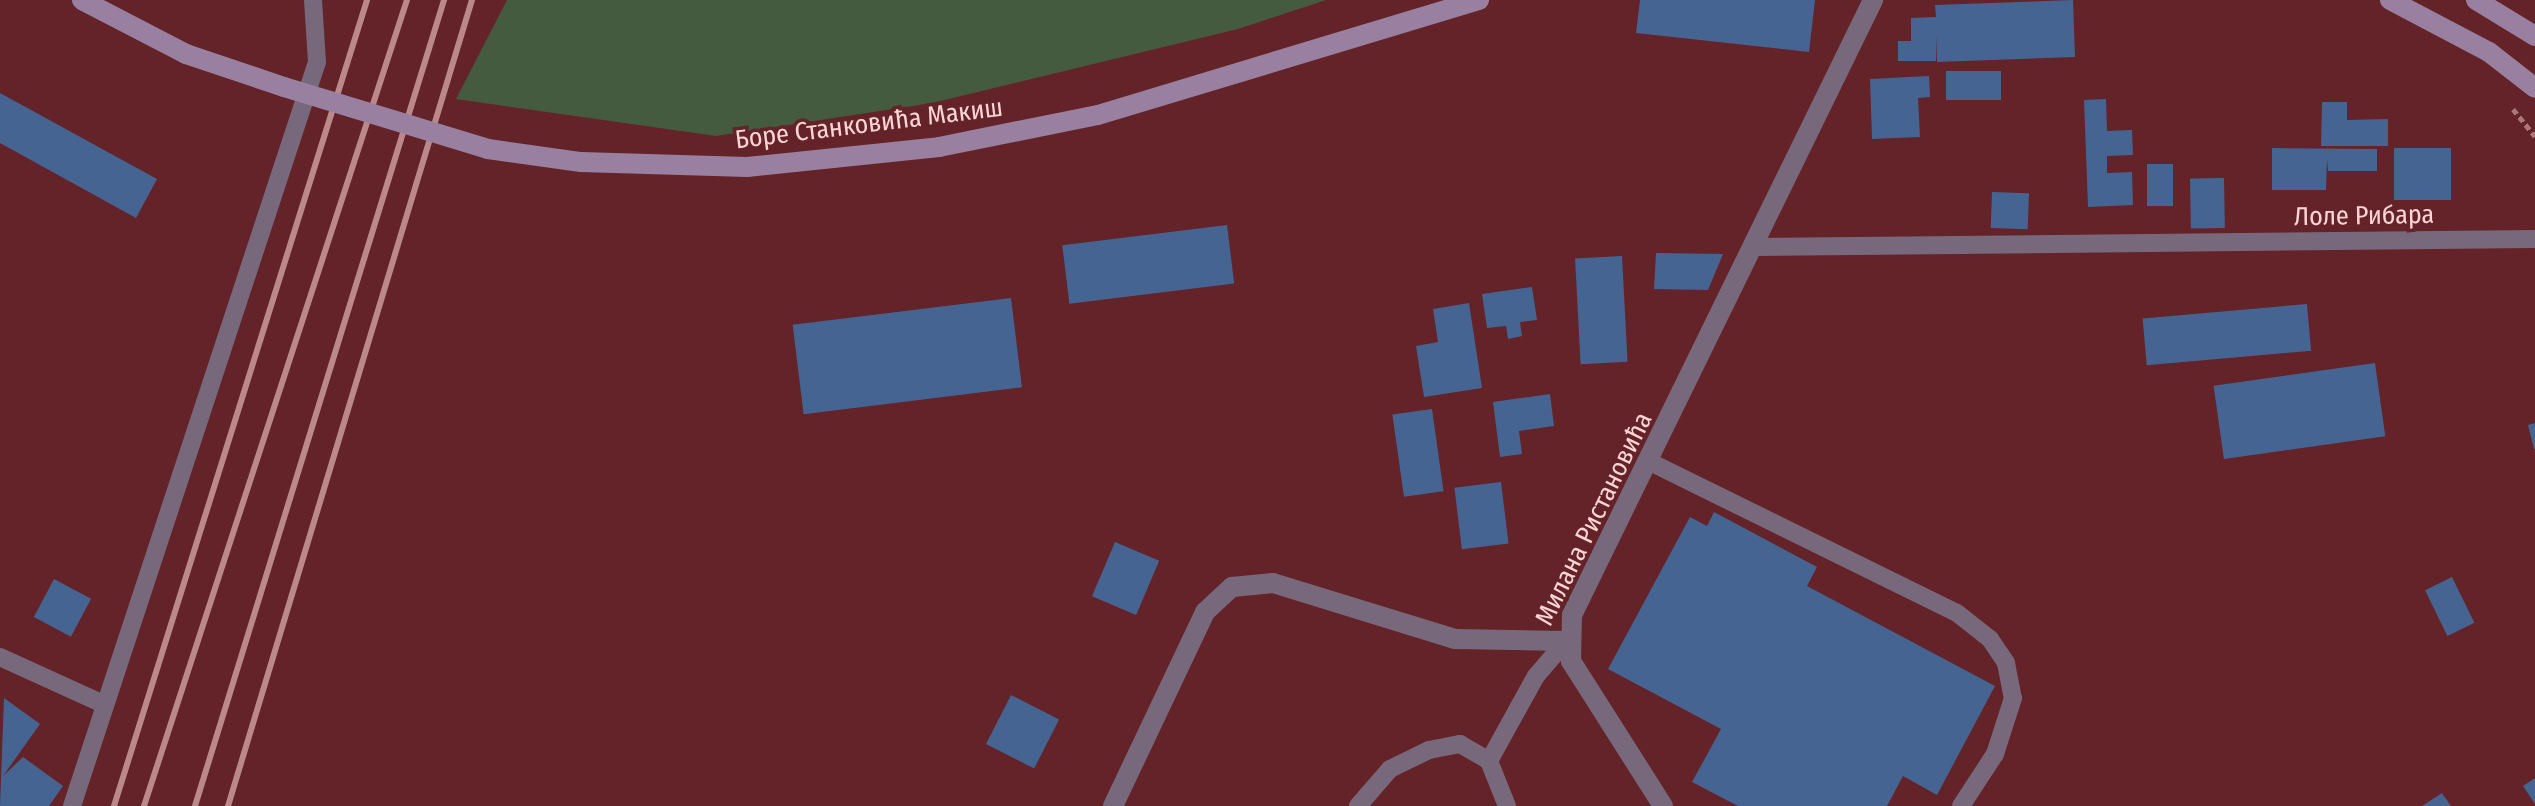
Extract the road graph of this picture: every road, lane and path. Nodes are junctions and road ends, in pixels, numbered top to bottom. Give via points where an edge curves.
1 (82, 0) edge
2 (313, 0) edge
3 (1479, 0) edge
4 (1873, 0) edge
5 (2390, 0) edge
6 (2476, 0) edge
7 (2535, 36) edge
8 (2535, 88) edge
9 (2535, 239) edge
10 (1756, 247) junction
11 (1650, 462) junction
12 (1566, 641) junction
13 (0, 657) edge
14 (101, 703) junction
15 (1489, 761) junction
16 (72, 806) edge
17 (1113, 806) edge
18 (1358, 806) edge
19 (1507, 806) edge
20 (1663, 806) edge
21 (1961, 806) edge

1 - 3 main road, Боре Станковића Макиш, bridge via 186,54 488,149 581,162 747,167 939,147 1098,115
2 - 14 lane via 317,62
4 - 10 street, Милана Ристановића
5 - 8 main road via 2489,52
6 - 7 main road
9 - 10 lane, Лоле Рибара
10 - 11 street, Милана Ристановића
11 - 12 street, Милана Ристановића via 1572,615
11 - 21 lane via 1957,613 1990,639 2006,663 2013,698 1995,754
12 - 15 lane, Милана Ристановића via 1536,676
12 - 17 street via 1455,639 1273,583 1232,587 1205,612
12 - 20 street via 1580,678
13 - 14 lane
14 - 16 lane
15 - 18 lane via 1460,744 1429,750 1390,769
15 - 19 lane

